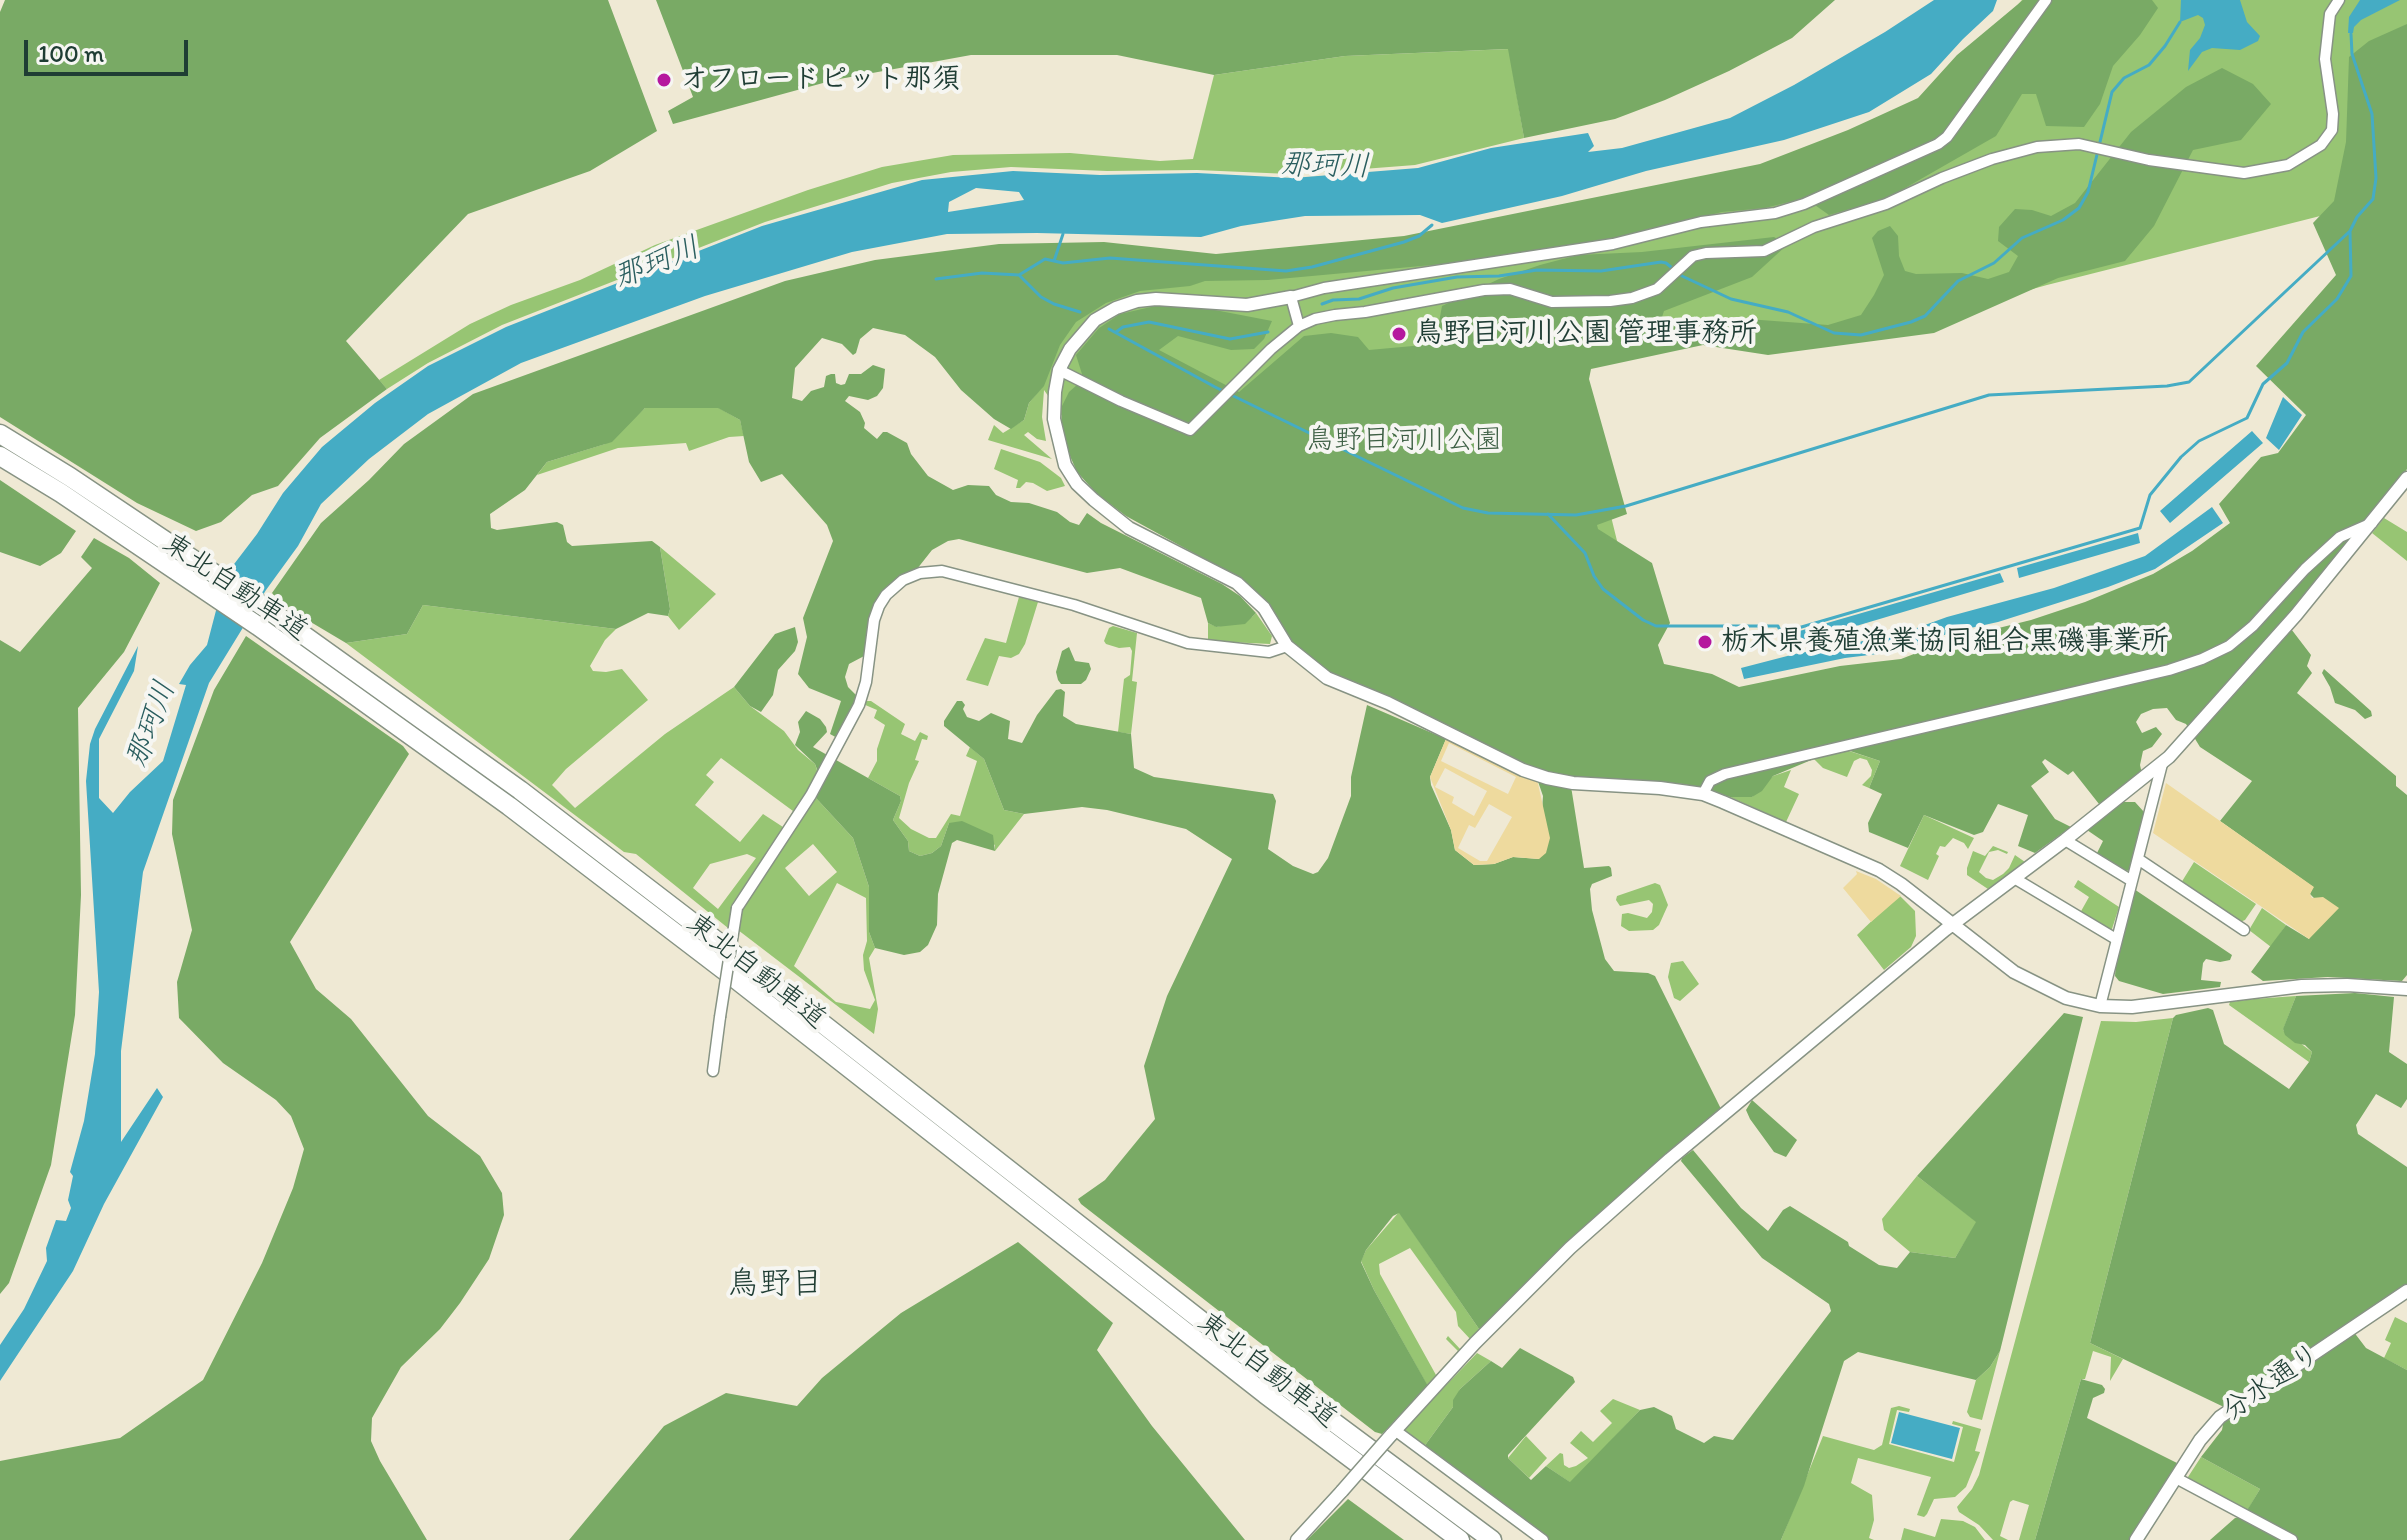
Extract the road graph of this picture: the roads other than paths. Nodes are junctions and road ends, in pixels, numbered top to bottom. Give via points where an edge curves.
1 (2046, 0) edge
2 (2339, 0) edge
3 (1291, 297) junction
4 (1299, 326) junction
5 (1059, 370) junction
6 (0, 434) edge
7 (0, 456) edge
8 (2407, 478) edge
9 (2402, 496) edge
10 (2374, 522) junction
11 (136, 532) junction
12 (1287, 646) junction
13 (323, 659) junction
14 (2162, 764) junction
15 (1703, 794) junction
16 (2065, 840) junction
17 (2138, 859) junction
18 (2014, 878) junction
19 (2132, 881) junction
20 (1952, 924) junction
21 (2244, 930) dead end
22 (2116, 939) junction
23 (2407, 989) edge
24 (2100, 1006) junction
25 (713, 1071) dead end
26 (2407, 1291) edge
27 (1394, 1433) junction
28 (2176, 1478) junction
29 (1297, 1540) edge
30 (1460, 1540) edge
31 (1492, 1540) edge
32 (1543, 1540) edge
33 (2136, 1540) edge
34 (2292, 1540) edge

1 - 3 street via 1947,137 1804,204 1613,244
2 - 4 street via 2330,14 2325,59 2332,130 2304,157 2271,170 2244,173 2149,160 2089,145 2049,145 1992,159 1764,251 1693,256 1657,289 1632,298 1552,302 1510,289 1484,290
3 - 4 street
3 - 5 street via 1247,305 1137,301 1095,320
4 - 5 street via 1190,430
5 - 12 street via 1054,419 1065,465 1077,484 1129,528 1237,583 1264,608
6 - 11 highway, 東北自動車道
7 - 11 highway, 東北自動車道
8 - 9 street
9 - 10 street
10 - 14 street
10 - 15 street via 2340,537 2253,626 2202,659 1725,774 1710,781
11 - 13 highway, 東北自動車道
12 - 15 street via 1327,678 1523,770 1573,783
12 - 25 street, bridge via 1269,652 1188,643 1074,605 942,571 903,580 879,606 874,620 859,705 811,795 737,908
13 - 30 highway, 東北自動車道 via 1265,1394
13 - 31 highway, 東北自動車道 via 558,819 1277,1380
14 - 16 street
14 - 17 street
15 - 20 street via 1879,870
16 - 18 street
16 - 19 street
17 - 19 street
17 - 21 street
18 - 20 street
18 - 22 street
19 - 22 street
20 - 24 street via 2030,983
20 - 27 street via 1570,1248
22 - 24 street
23 - 24 street via 2302,986 2144,1006
26 - 28 street, 分水通り via 2220,1417
27 - 29 street, bridge
27 - 32 street
28 - 33 street, 分水通り
28 - 34 street

